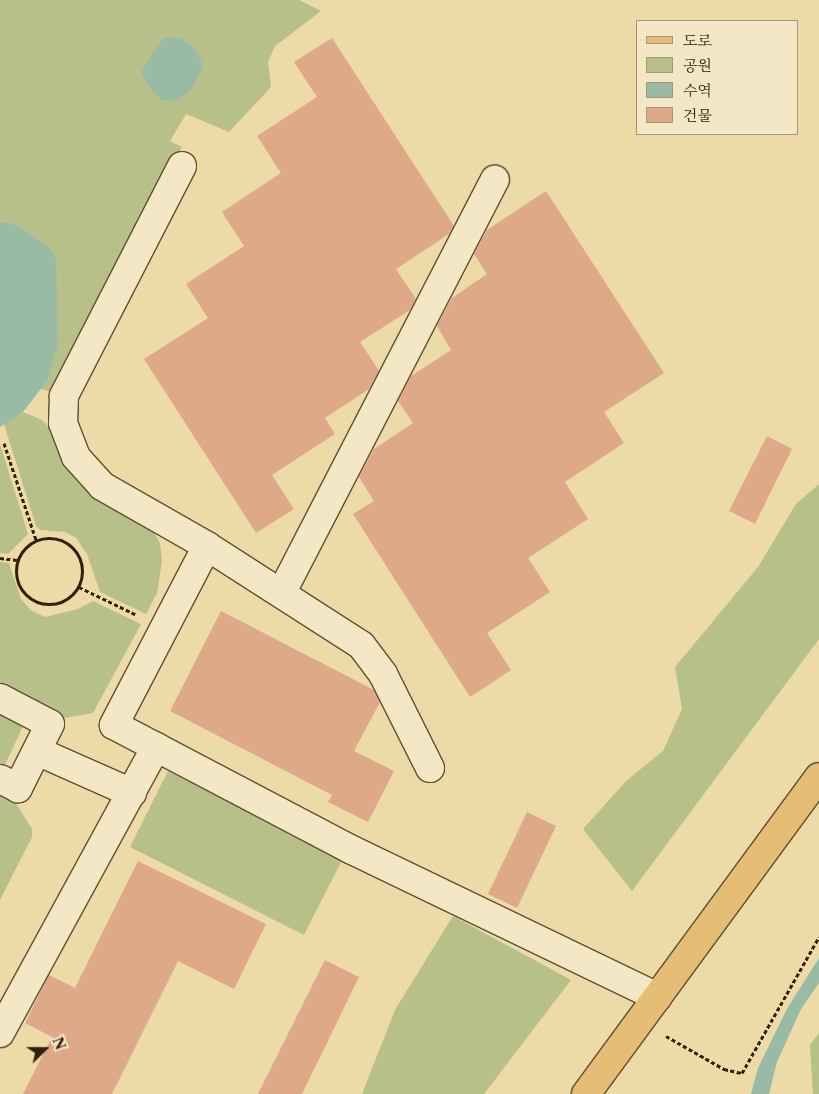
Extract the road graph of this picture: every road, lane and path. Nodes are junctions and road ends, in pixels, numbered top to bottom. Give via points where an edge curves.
1 (182, 166) dead end
2 (495, 180) dead end
3 (4, 442) dead end
4 (36, 540) junction
5 (207, 546) junction
6 (0, 558) edge
7 (17, 560) junction
8 (79, 587) junction
9 (282, 592) junction
10 (162, 628) junction
11 (0, 698) edge
12 (156, 747) junction
13 (37, 751) junction
14 (430, 768) dead end
15 (819, 777) edge
16 (0, 779) edge
17 (132, 793) junction
18 (819, 937) edge
19 (9, 992) edge
20 (657, 997) junction
21 (639, 1021) junction
22 (0, 1033) edge
23 (586, 1094) edge

1 - 5 street via 64,396 63,423 76,457 102,486
2 - 9 street
3 - 4 path
4 - 7 path via 28,544
4 - 8 path via 53,537 75,550 82,568
5 - 9 street
5 - 10 street
6 - 7 path
7 - 8 path via 17,580 23,592 33,600 59,603 70,598
8 - 10 path
9 - 14 street via 360,645 383,674
10 - 12 street via 114,725
11 - 13 street via 50,724
12 - 17 street
12 - 20 street via 352,850
13 - 16 street via 18,788
13 - 17 street
15 - 20 main road
17 - 19 street
18 - 21 path via 742,1073 724,1069
19 - 22 street
20 - 21 main road
21 - 23 main road

